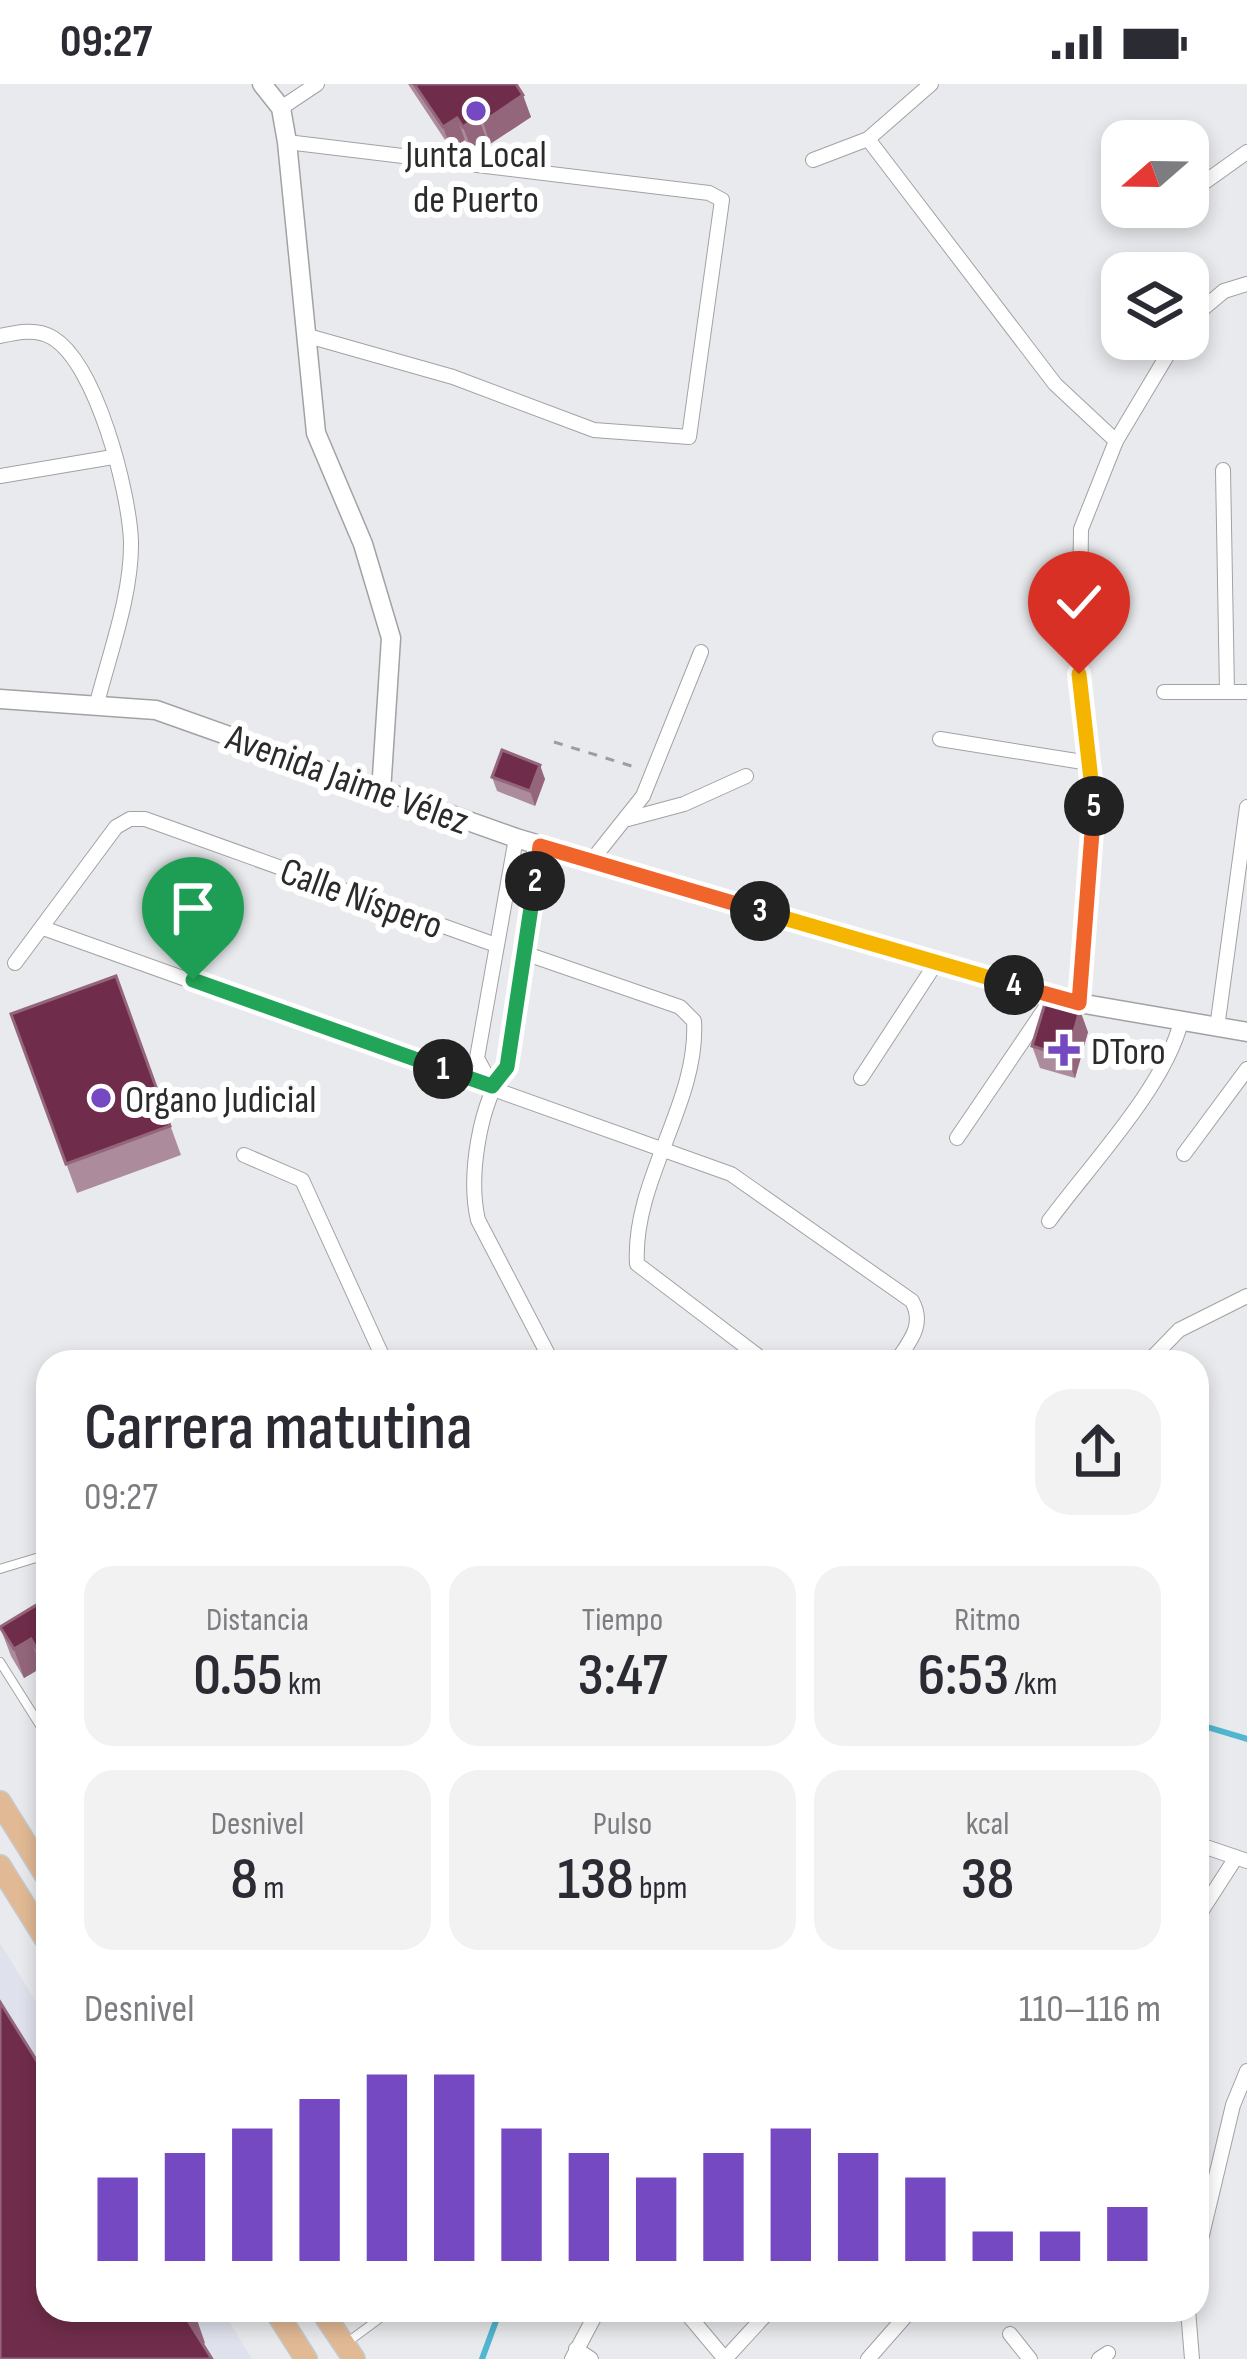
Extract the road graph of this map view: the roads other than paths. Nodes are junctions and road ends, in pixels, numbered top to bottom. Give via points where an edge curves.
1 (262, 84) edge
2 (317, 84) edge
3 (931, 84) edge
4 (281, 108) junction
5 (868, 139) junction
6 (287, 142) junction
7 (1247, 152) edge
8 (813, 160) dead end
9 (1209, 179) edge
10 (1247, 284) edge
11 (1209, 304) edge
12 (0, 336) edge
13 (308, 336) junction
14 (1165, 360) edge
15 (1116, 441) junction
16 (113, 457) junction
17 (1222, 470) dead end
18 (0, 476) edge
19 (701, 652) dead end
20 (1164, 692) dead end
21 (1227, 692) junction
22 (1247, 692) edge
23 (0, 699) edge
24 (97, 703) junction
25 (940, 739) dead end
26 (1088, 763) junction
27 (746, 776) dead end
28 (381, 792) junction
29 (1247, 807) edge
30 (628, 819) junction
31 (516, 838) junction
32 (540, 846) junction
33 (592, 860) junction
34 (43, 928) junction
35 (496, 945) junction
36 (524, 953) junction
37 (15, 963) dead end
38 (936, 963) junction
39 (1052, 995) junction
40 (1079, 1003) junction
41 (1181, 1022) junction
42 (1217, 1028) junction
43 (1247, 1032) edge
44 (1247, 1069) edge
45 (861, 1078) dead end
46 (492, 1086) junction
47 (957, 1138) dead end
48 (661, 1149) junction
49 (1184, 1154) dead end
50 (244, 1155) dead end
51 (1049, 1221) dead end
52 (1247, 1296) edge
53 (380, 1350) edge
54 (546, 1350) edge
55 (750, 1350) edge
56 (904, 1350) edge
57 (1160, 1350) edge
58 (36, 1558) edge
59 (0, 1569) edge
60 (0, 1662) edge
61 (36, 1719) edge
62 (0, 1802) edge
63 (1209, 1848) edge
64 (36, 1860) edge
65 (1241, 1860) edge
66 (0, 1866) edge
67 (1209, 1902) edge
68 (36, 1924) edge
69 (1247, 2071) edge
70 (1209, 2206) edge
71 (283, 2322) edge
72 (329, 2322) edge
73 (380, 2322) edge
74 (591, 2322) edge
75 (695, 2322) edge
76 (759, 2322) edge
77 (900, 2322) edge
78 (1189, 2322) edge
79 (1010, 2334) dead end
80 (349, 2352) edge
81 (574, 2354) edge
82 (306, 2359) edge
83 (591, 2359) edge
84 (868, 2359) edge
85 (1030, 2359) edge
86 (1192, 2359) edge

1 - 4 street
2 - 4 street
3 - 5 street
4 - 6 street
5 - 8 street
5 - 15 street via 1055,384
6 - 13 street
6 - 13 street via 722,200 689,436 594,430 434,371
7 - 9 street
10 - 11 street
12 - 16 street via 23,330 52,338 70,355 93,392
13 - 28 street via 316,433 363,544 391,638
14 - 15 street
15 - 26 street via 1081,529 1076,584
16 - 18 street
16 - 24 street via 131,542
17 - 21 street
19 - 30 street
20 - 21 street
21 - 22 street
23 - 24 street, Avenida Jaime Vélez
24 - 28 street, Avenida Jaime Vélez via 156,710
25 - 26 street
26 - 40 street via 1096,820
27 - 30 street
28 - 31 street, Avenida Jaime Vélez
29 - 42 street
30 - 33 street
31 - 32 street, Avenida Jaime Vélez
31 - 35 street
32 - 33 street, Avenida Jaime Vélez
32 - 36 street
33 - 38 street, Avenida Jaime Vélez
34 - 35 street, Calle Níspero via 116,827 145,819
34 - 37 street, Calle Níspero
34 - 46 street
35 - 46 street via 477,1058
36 - 46 street via 507,1067
36 - 48 street via 680,1007 694,1021 696,1044
38 - 39 street, Avenida Jaime Vélez
38 - 45 street
39 - 40 street, Avenida Jaime Vélez
39 - 47 street
40 - 41 street, Avenida Jaime Vélez
41 - 42 street, Avenida Jaime Vélez
41 - 51 street via 1157,1073
42 - 43 street, Avenida Jaime Vélez
44 - 49 street
46 - 48 street
46 - 54 street via 473,1199
48 - 55 street via 637,1264
48 - 56 street via 731,1174 912,1300 920,1316
50 - 53 street via 302,1180
52 - 57 street via 1179,1330
58 - 59 lane
60 - 61 lane
62 - 64 main road
63 - 65 street
65 - 67 street
66 - 68 main road
69 - 70 street
71 - 82 main road
72 - 80 main road
73 - 80 lane
74 - 81 street
75 - 76 street via 724,2359
77 - 84 street
78 - 86 street
79 - 85 street
81 - 83 street

